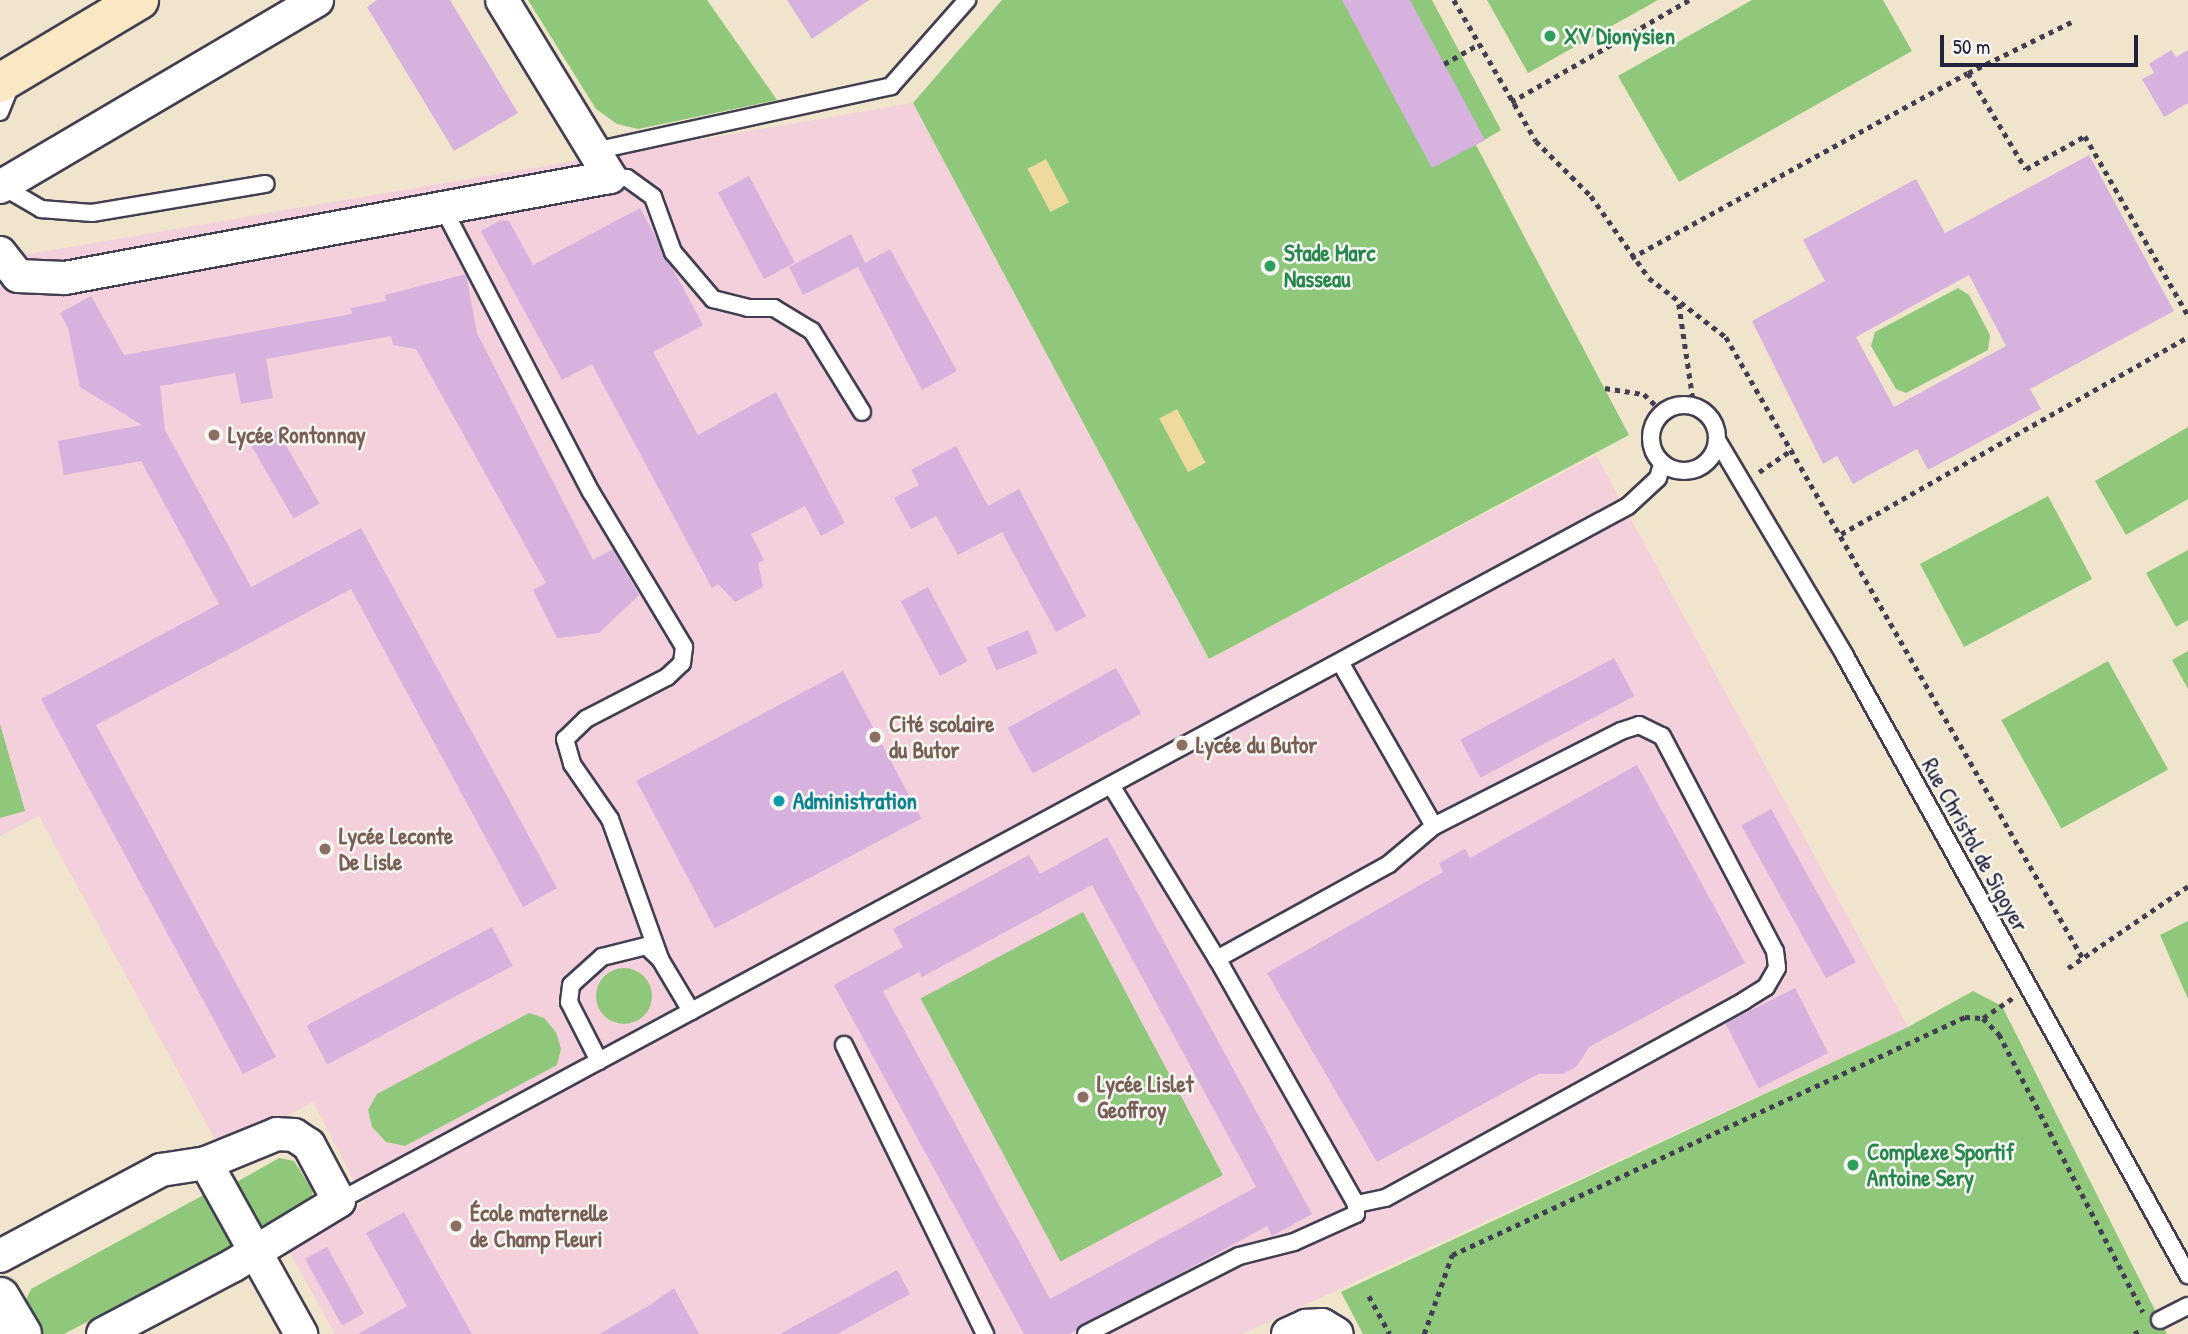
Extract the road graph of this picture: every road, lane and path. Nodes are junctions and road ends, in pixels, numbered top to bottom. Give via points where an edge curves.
1 (139, 0) edge
2 (317, 0) edge
3 (502, 0) edge
4 (967, 0) edge
5 (1454, 0) edge
6 (1689, 0) edge
7 (2073, 21) dead end
8 (1479, 44) junction
9 (1444, 64) dead end
10 (1968, 73) junction
11 (8, 78) edge
12 (1511, 102) junction
13 (0, 111) edge
14 (602, 164) junction
15 (266, 184) dead end
16 (0, 186) edge
17 (443, 208) junction
18 (0, 253) edge
19 (1631, 258) junction
20 (1679, 303) junction
21 (2188, 315) edge
22 (2188, 337) edge
23 (1605, 388) dead end
24 (1694, 406) junction
25 (862, 412) dead end
26 (1664, 413) junction
27 (1717, 440) junction
28 (1793, 449) junction
29 (1662, 464) junction
30 (1744, 482) junction
31 (1841, 534) junction
32 (1340, 662) junction
33 (1111, 785) junction
34 (1434, 826) junction
35 (2188, 886) edge
36 (660, 959) junction
37 (1217, 959) junction
38 (2084, 960) junction
39 (2068, 968) dead end
40 (2002, 1006) dead end
41 (691, 1010) junction
42 (1983, 1018) junction
43 (844, 1045) dead end
44 (598, 1061) junction
45 (206, 1163) junction
46 (339, 1201) junction
47 (1356, 1204) junction
48 (254, 1253) junction
49 (0, 1256) edge
50 (2188, 1275) edge
51 (1369, 1296) dead end
52 (0, 1297) edge
53 (2188, 1306) edge
54 (2155, 1323) joint
55 (22, 1334) edge
56 (103, 1334) edge
57 (301, 1334) edge
58 (985, 1334) edge
59 (1086, 1334) edge
60 (1287, 1334) edge
61 (1337, 1334) edge
62 (1390, 1334) edge
63 (1424, 1334) edge

1 - 11 main road
2 - 16 street
3 - 14 street
4 - 14 lane via 891,86
5 - 8 path
6 - 12 path
7 - 10 path
8 - 9 path
8 - 12 path
10 - 19 path
10 - 21 path via 2026,169 2085,136
11 - 13 lane
12 - 19 path via 1536,141 1591,196
14 - 17 street
14 - 25 lane via 653,197 673,251 713,299 748,308 774,308 812,331
15 - 16 lane via 92,213 41,209
17 - 18 street via 65,278 18,276
17 - 36 lane via 591,492 684,647 682,663 667,677 586,719 565,739 572,764 610,819
19 - 20 path
20 - 24 path
20 - 28 path via 1726,337
22 - 31 path
23 - 26 path via 1644,394
24 - 26 lane
24 - 27 lane via 1716,425
26 - 29 lane via 1656,421 1651,445
27 - 29 lane via 1712,455 1701,466 1686,471
27 - 30 lane, Rue Christol de Sigoyer
28 - 30 path
28 - 31 path
29 - 32 lane via 1658,478 1628,506
30 - 50 lane, Rue Christol de Sigoyer
31 - 38 path
32 - 33 lane
32 - 34 lane
33 - 37 lane
33 - 41 lane
34 - 37 lane via 1389,864
34 - 47 lane via 1639,725 1662,736 1775,951 1777,968 1766,987 1744,1001 1385,1198
35 - 38 path
36 - 41 lane
36 - 44 lane via 646,946 628,947 602,957 571,985 569,1002
37 - 47 lane
38 - 39 path
40 - 42 path
41 - 44 lane
42 - 54 path via 1999,1034
42 - 63 path via 1954,1018 1452,1255
43 - 58 lane
44 - 46 lane
45 - 46 street via 277,1134 293,1135 309,1145
45 - 48 street
45 - 49 street via 161,1170
46 - 48 street
47 - 59 lane via 1356,1214 1347,1219 1294,1242 1239,1256
48 - 56 street
48 - 57 street
51 - 62 path
52 - 55 street
53 - 54 lane
60 - 61 street via 1322,1325

